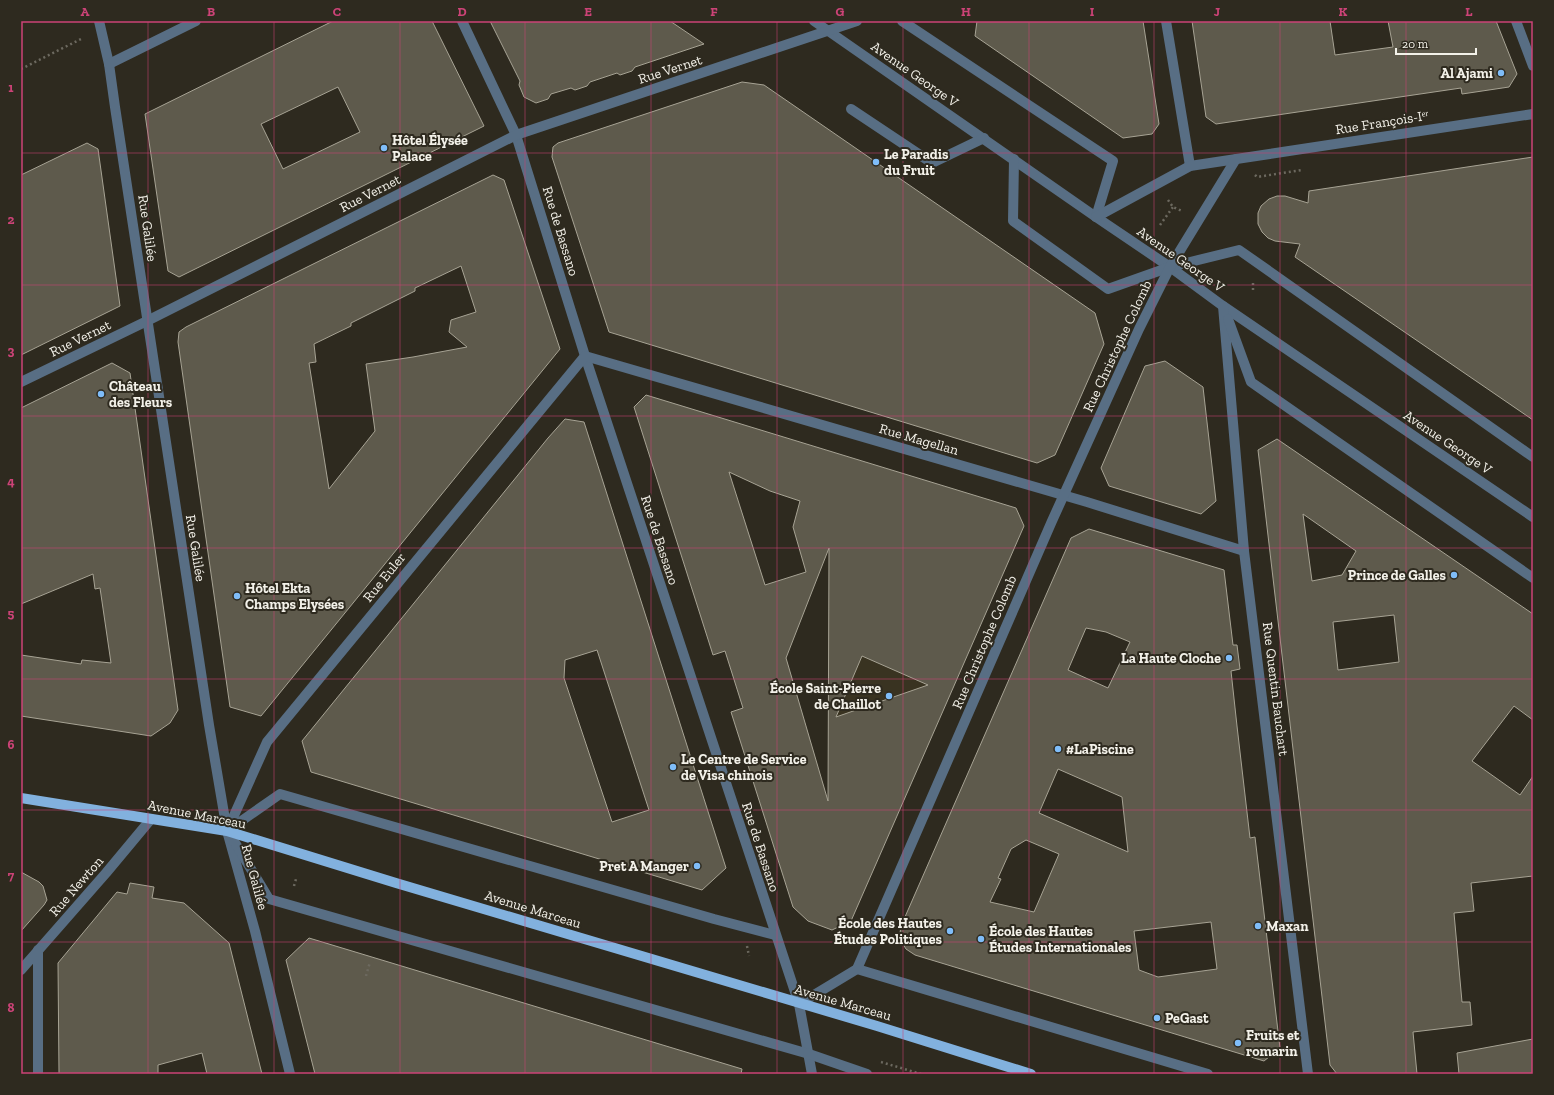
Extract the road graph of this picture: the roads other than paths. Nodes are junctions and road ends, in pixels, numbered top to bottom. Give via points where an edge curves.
1 (196, 21) edge
2 (462, 21) edge
3 (814, 21) edge
4 (857, 21) edge
5 (902, 21) edge
6 (1166, 21) edge
7 (1516, 21) edge
8 (100, 25) edge
9 (829, 32) junction
10 (109, 64) junction
11 (1533, 66) edge
12 (851, 109) dead end
13 (1533, 114) edge
14 (516, 135) junction
15 (984, 138) junction
16 (1014, 159) junction
17 (1236, 159) junction
18 (1190, 166) junction
19 (1096, 217) junction
20 (1170, 267) junction
21 (1223, 306) junction
22 (147, 321) junction
23 (585, 356) junction
24 (21, 382) edge
25 (1533, 457) edge
26 (1064, 495) junction
27 (1533, 517) edge
28 (1244, 551) junction
29 (1533, 578) edge
30 (21, 798) edge
31 (150, 819) junction
32 (227, 831) junction
33 (775, 935) junction
34 (38, 950) junction
35 (857, 969) junction
36 (21, 970) edge
37 (798, 1004) junction
38 (809, 1054) junction
39 (38, 1074) edge
40 (290, 1074) edge
41 (812, 1074) edge
42 (867, 1074) edge
43 (1031, 1074) edge
44 (1208, 1074) edge
45 (1308, 1074) edge

1 - 10 street
2 - 14 street, Rue de Bassano
3 - 9 street, Avenue George V
4 - 9 street, Rue Vernet
5 - 19 street via 1113,161
6 - 18 street
7 - 11 street
8 - 10 street, Rue Galilée
9 - 14 street, Rue Vernet
9 - 15 street, Avenue George V
10 - 22 street, Rue Galilée
12 - 15 street via 932,163
13 - 17 street, Rue François-Iᵉʳ
14 - 22 street, Rue Vernet
14 - 23 street, Rue de Bassano
15 - 16 street, Avenue George V
16 - 19 street, Avenue George V
16 - 20 street via 1013,221 1108,289
17 - 18 street, Rue François-Iᵉʳ
17 - 20 street
18 - 19 street, Rue François-Iᵉʳ
19 - 20 street, Avenue George V
20 - 21 street, Avenue George V
20 - 25 street via 1239,250
20 - 26 street, Rue Christophe Colomb via 1138,329
21 - 27 street, Avenue George V
21 - 28 street, Rue Quentin Bauchart
21 - 29 street via 1251,382
22 - 24 street, Rue Vernet
22 - 32 street, Rue Galilée
23 - 26 street, Rue Magellan
23 - 32 street, Rue Euler via 267,742
23 - 33 street, Rue de Bassano
26 - 28 street, Rue Magellan
26 - 35 street, Rue Christophe Colomb
28 - 45 street, Rue Quentin Bauchart
30 - 31 main road, Avenue Marceau
31 - 32 main road, Avenue Marceau
31 - 34 street, Rue Newton
32 - 33 street via 280,794
32 - 37 main road, Avenue Marceau
32 - 38 street via 269,899
32 - 40 street, Rue Galilée via 255,931
33 - 37 street, Rue de Bassano
34 - 36 street, Rue Newton
34 - 39 street
35 - 37 street
35 - 44 street
37 - 38 street, Rue de Bassano
37 - 43 main road, Avenue Marceau
38 - 41 street, Rue de Bassano
38 - 42 street

